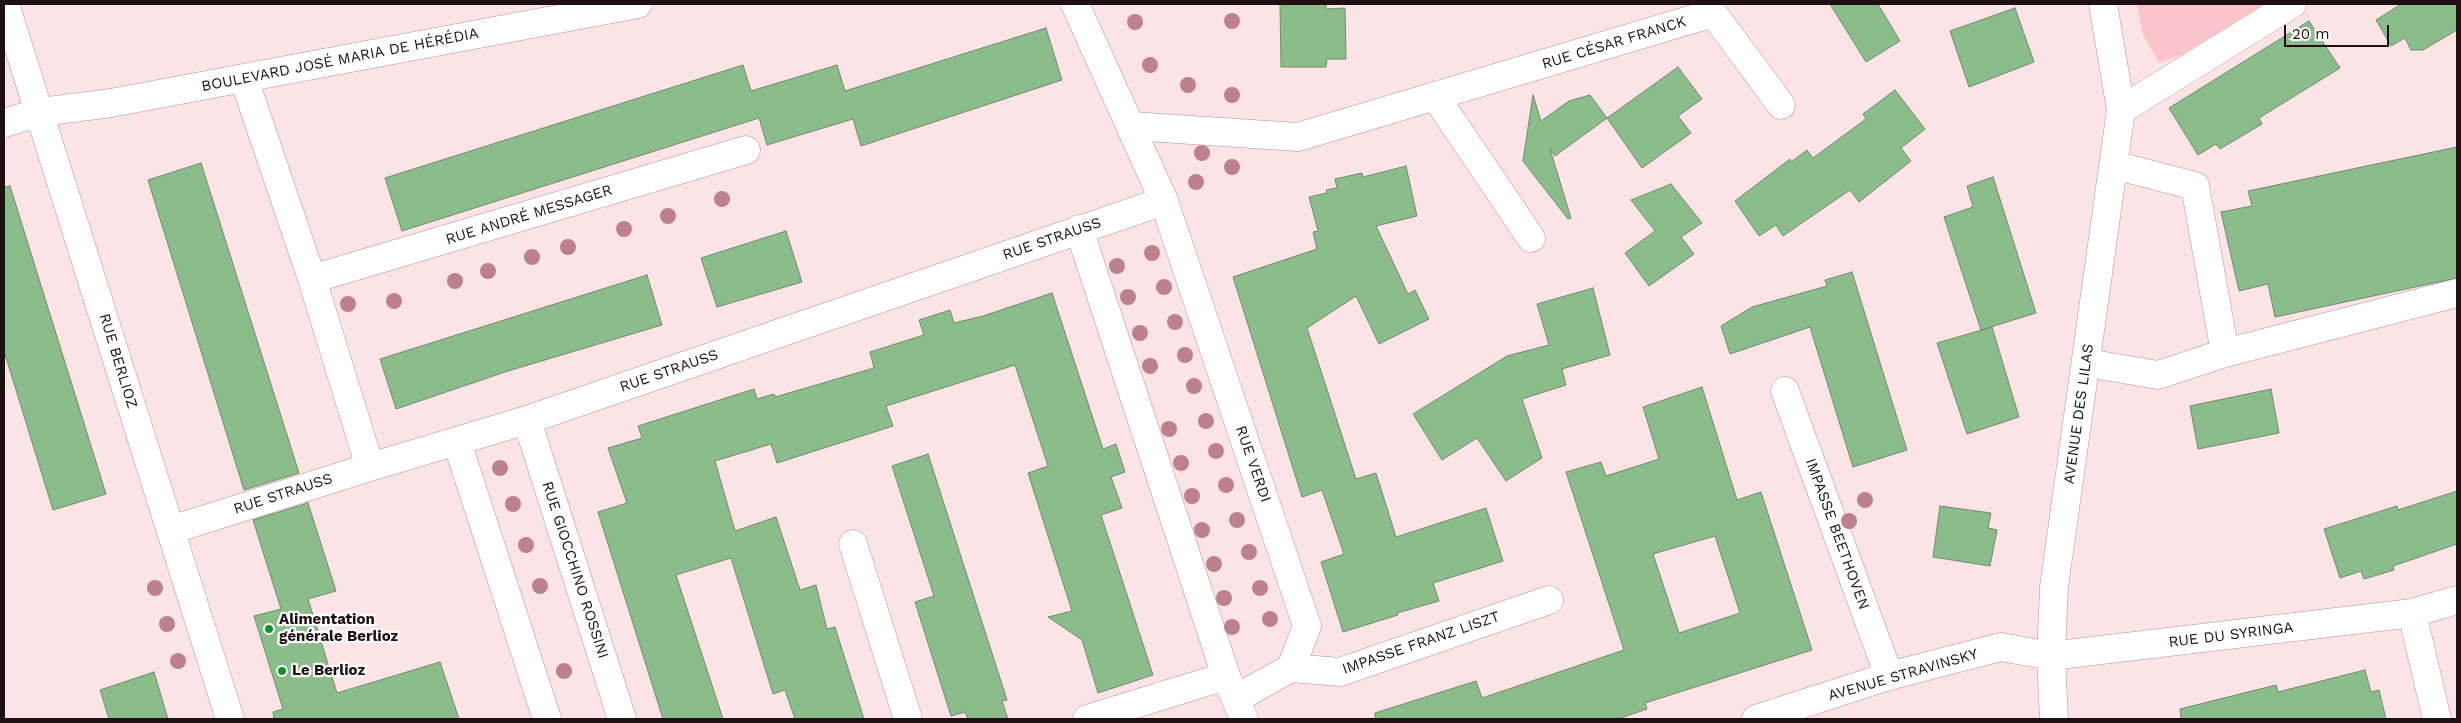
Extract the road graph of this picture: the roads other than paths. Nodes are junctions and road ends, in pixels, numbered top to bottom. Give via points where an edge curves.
1 (5, 4) edge
2 (638, 4) edge
3 (1075, 4) edge
4 (2103, 4) edge
5 (2292, 4) edge
6 (244, 79) junction
7 (1435, 96) junction
8 (1781, 105) dead end
9 (2121, 110) junction
10 (41, 112) junction
11 (4, 123) edge
12 (1131, 126) junction
13 (746, 150) dead end
14 (2114, 165) junction
15 (1164, 201) junction
16 (1079, 229) junction
17 (1531, 238) dead end
18 (312, 280) junction
19 (2457, 292) edge
20 (2224, 353) junction
21 (2087, 363) junction
22 (1785, 391) dead end
23 (527, 420) junction
24 (457, 442) junction
25 (370, 466) junction
26 (171, 530) junction
27 (853, 544) dead end
28 (1549, 600) dead end
29 (2457, 600) edge
30 (2412, 613) junction
31 (2051, 656) junction
32 (1291, 668) junction
33 (1889, 676) junction
34 (1236, 698) edge
35 (230, 719) edge
36 (547, 719) edge
37 (622, 719) edge
38 (908, 719) edge
39 (1087, 719) edge
40 (1756, 719) edge
41 (2054, 719) edge
42 (2437, 719) edge

1 - 10 street, RUE BERLIOZ
2 - 6 street, BOULEVARD JOSÉ MARIA DE HÉRÉDIA
3 - 12 street
4 - 9 street, AVENUE DES LILAS
5 - 9 street
6 - 10 street, BOULEVARD JOSÉ MARIA DE HÉRÉDIA
6 - 18 street
7 - 8 street, RUE CÉSAR FRANCK via 1713,13
7 - 12 street, RUE CÉSAR FRANCK via 1298,137
7 - 17 street
9 - 14 street, AVENUE DES LILAS
10 - 11 street, BOULEVARD JOSÉ MARIA DE HÉRÉDIA
10 - 26 street, RUE BERLIOZ
12 - 15 street
13 - 18 street, RUE ANDRÉ MESSAGER
14 - 20 street via 2195,186
14 - 21 street, AVENUE DES LILAS
15 - 16 street, RUE STRAUSS
15 - 32 street, RUE VERDI via 1308,626
16 - 23 street, RUE STRAUSS
16 - 34 street
18 - 25 street
19 - 20 street
20 - 21 street via 2158,375
21 - 31 street, AVENUE DES LILAS via 2054,586
22 - 33 street, IMPASSE BEETHOVEN
23 - 24 street, RUE STRAUSS
23 - 37 street, RUE GIOCCHINO ROSSINI
24 - 25 street, RUE STRAUSS
24 - 36 street
25 - 26 street, RUE STRAUSS
26 - 35 street, RUE BERLIOZ
27 - 38 street
28 - 32 street, IMPASSE FRANZ LISZT via 1340,672
29 - 30 street, RUE DU SYRINGA
30 - 31 street, RUE DU SYRINGA
30 - 42 street
31 - 33 street, AVENUE STRAVINSKY via 2001,647
31 - 41 street, AVENUE DES LILAS
32 - 34 street
33 - 40 street, AVENUE STRAVINSKY
34 - 39 street

